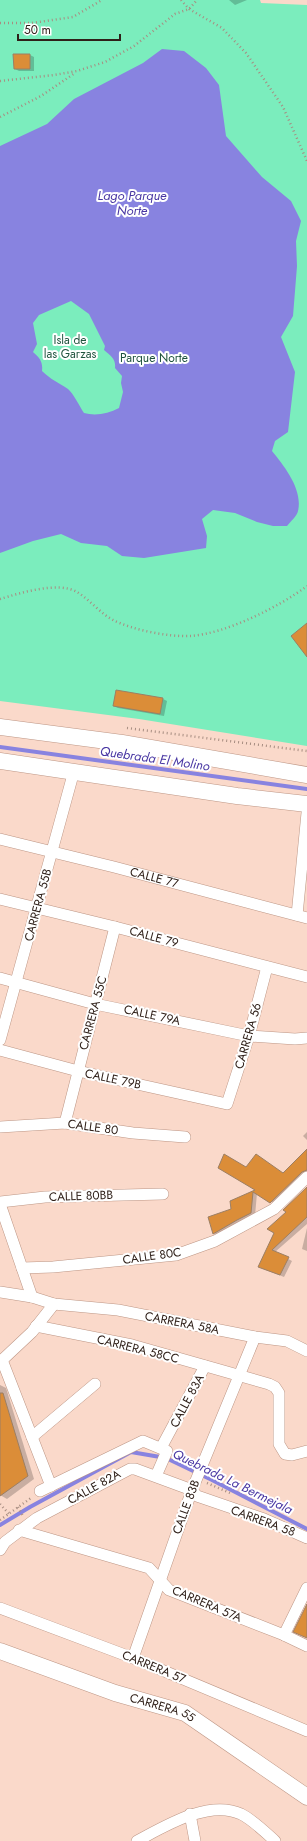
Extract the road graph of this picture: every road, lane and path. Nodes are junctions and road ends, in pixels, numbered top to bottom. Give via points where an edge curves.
1 (102, 0) edge
2 (181, 0) edge
3 (197, 0) edge
4 (189, 9) junction
5 (0, 23) edge
6 (77, 71) junction
7 (0, 81) edge
8 (0, 117) edge
9 (307, 161) edge
10 (307, 586) edge
11 (0, 599) edge
12 (0, 726) edge
13 (126, 727) dead end
14 (307, 751) edge
15 (0, 761) edge
16 (74, 771) junction
17 (307, 775) edge
18 (307, 804) edge
19 (307, 813) edge
20 (0, 839) edge
21 (52, 852) junction
22 (0, 899) edge
23 (37, 907) junction
24 (302, 917) edge
25 (115, 927) junction
26 (267, 967) junction
27 (307, 977) edge
28 (0, 978) edge
29 (17, 981) junction
30 (95, 1004) junction
31 (250, 1036) junction
32 (307, 1038) edge
33 (0, 1040) edge
34 (0, 1050) edge
35 (78, 1071) junction
36 (228, 1104) joint
37 (64, 1123) junction
38 (0, 1127) edge
39 (185, 1137) dead end
40 (307, 1177) edge
41 (162, 1194) dead end
42 (0, 1203) edge
43 (22, 1268) junction
44 (0, 1292) edge
45 (32, 1296) junction
46 (54, 1304) junction
47 (36, 1326) junction
48 (255, 1337) junction
49 (307, 1352) edge
50 (1, 1361) edge
51 (205, 1366) junction
52 (239, 1377) junction
53 (95, 1384) dead end
54 (32, 1437) junction
55 (164, 1450) junction
56 (307, 1450) edge
57 (156, 1476) junction
58 (197, 1478) junction
59 (51, 1486) junction
60 (192, 1490) junction
61 (40, 1491) joint
62 (237, 1497) dead end
63 (0, 1504) edge
64 (220, 1505) joint
65 (18, 1508) junction
66 (30, 1512) dead end
67 (9, 1514) junction
68 (22, 1515) dead end
69 (18, 1519) dead end
70 (0, 1520) edge
71 (19, 1530) junction
72 (307, 1538) edge
73 (0, 1550) edge
74 (160, 1578) junction
75 (307, 1588) edge
76 (0, 1608) edge
77 (284, 1635) junction
78 (307, 1646) edge
79 (0, 1651) edge
80 (133, 1658) junction
81 (307, 1731) edge
82 (307, 1797) edge
83 (190, 1814) junction
84 (137, 1841) edge
85 (195, 1841) edge
86 (275, 1841) edge

1 - 5 path via 73,17 32,23
2 - 4 path
3 - 4 path
4 - 6 path via 175,14 134,46 105,62
4 - 9 path via 222,28 246,53 283,107
6 - 7 path
6 - 8 path via 41,96
10 - 11 path via 293,597 221,630 190,636 140,630 113,620 76,591 55,587 31,590
12 - 17 main road via 122,743
13 - 14 path
15 - 16 main road
16 - 18 main road
16 - 21 street, CARRERA 55B
19 - 24 street
20 - 21 street, CALLE 77
21 - 23 street, CARRERA 55B
21 - 24 street, CALLE 77
22 - 23 street, CALLE 79
23 - 25 street, CALLE 79
23 - 29 street, CARRERA 55B
25 - 26 street, CALLE 79
25 - 30 street, CARRERA 55C
26 - 27 street, CALLE 79
26 - 31 street, CARRERA 56
28 - 29 street, CALLE 79A
29 - 30 street, CALLE 79A
29 - 33 street, CARRERA 55B
30 - 31 street, CALLE 79A
30 - 35 street, CARRERA 55C
31 - 32 street, CALLE 79A via 295,1040
31 - 36 street, CARRERA 56
34 - 35 street, CALLE 79B
35 - 36 street, CALLE 79B
35 - 37 street, CARRERA 55C
37 - 38 street, CALLE 80
37 - 39 street, CALLE 80 via 133,1133
40 - 43 street, CALLE 80C via 274,1209 215,1241 176,1255 53,1268
41 - 42 street, CALLE 80BB via 45,1197
42 - 43 street
43 - 45 street
44 - 45 street
45 - 46 street
46 - 47 street
46 - 48 street, CARRERA 58A via 118,1310
47 - 50 street
47 - 51 street, CARRERA 58CC via 132,1345
48 - 49 street, CARRERA 58A via 287,1341
48 - 52 street, CALLE 83B
50 - 54 street
51 - 52 street, CARRERA 58CC
51 - 55 street, CALLE 83A
52 - 56 street, CARRERA 58CC via 275,1387 279,1393 279,1444 285,1454 292,1455
52 - 58 street, CALLE 83B
53 - 54 street
54 - 59 street
55 - 57 street, CALLE 83A via 162,1464
55 - 59 street, CALLE 82A via 143,1441 139,1442
57 - 60 street, CALLE 82A
57 - 71 street, CALLE 82A via 135,1469 126,1470
58 - 60 street, CALLE 83B
58 - 62 path
59 - 61 street, CALLE 82A
60 - 64 street, CALLE 82A via 197,1496
60 - 74 street, CALLE 83B
61 - 65 path
63 - 67 path
64 - 72 street, CARRERA 58 via 264,1519
65 - 67 path
65 - 68 path
66 - 69 path
67 - 70 path
71 - 73 street, CALLE 82A
71 - 74 street, CARRERA 57A via 149,1568
74 - 77 street, CARRERA 57A via 169,1590
74 - 80 street, CALLE 83B
75 - 77 street
76 - 80 street, CARRERA 57
77 - 78 street, CARRERA 57A
79 - 82 main road, CARRERA 55 via 115,1693 185,1713
80 - 81 street, CARRERA 57
83 - 84 street
83 - 85 street
83 - 86 street via 223,1810 241,1814

